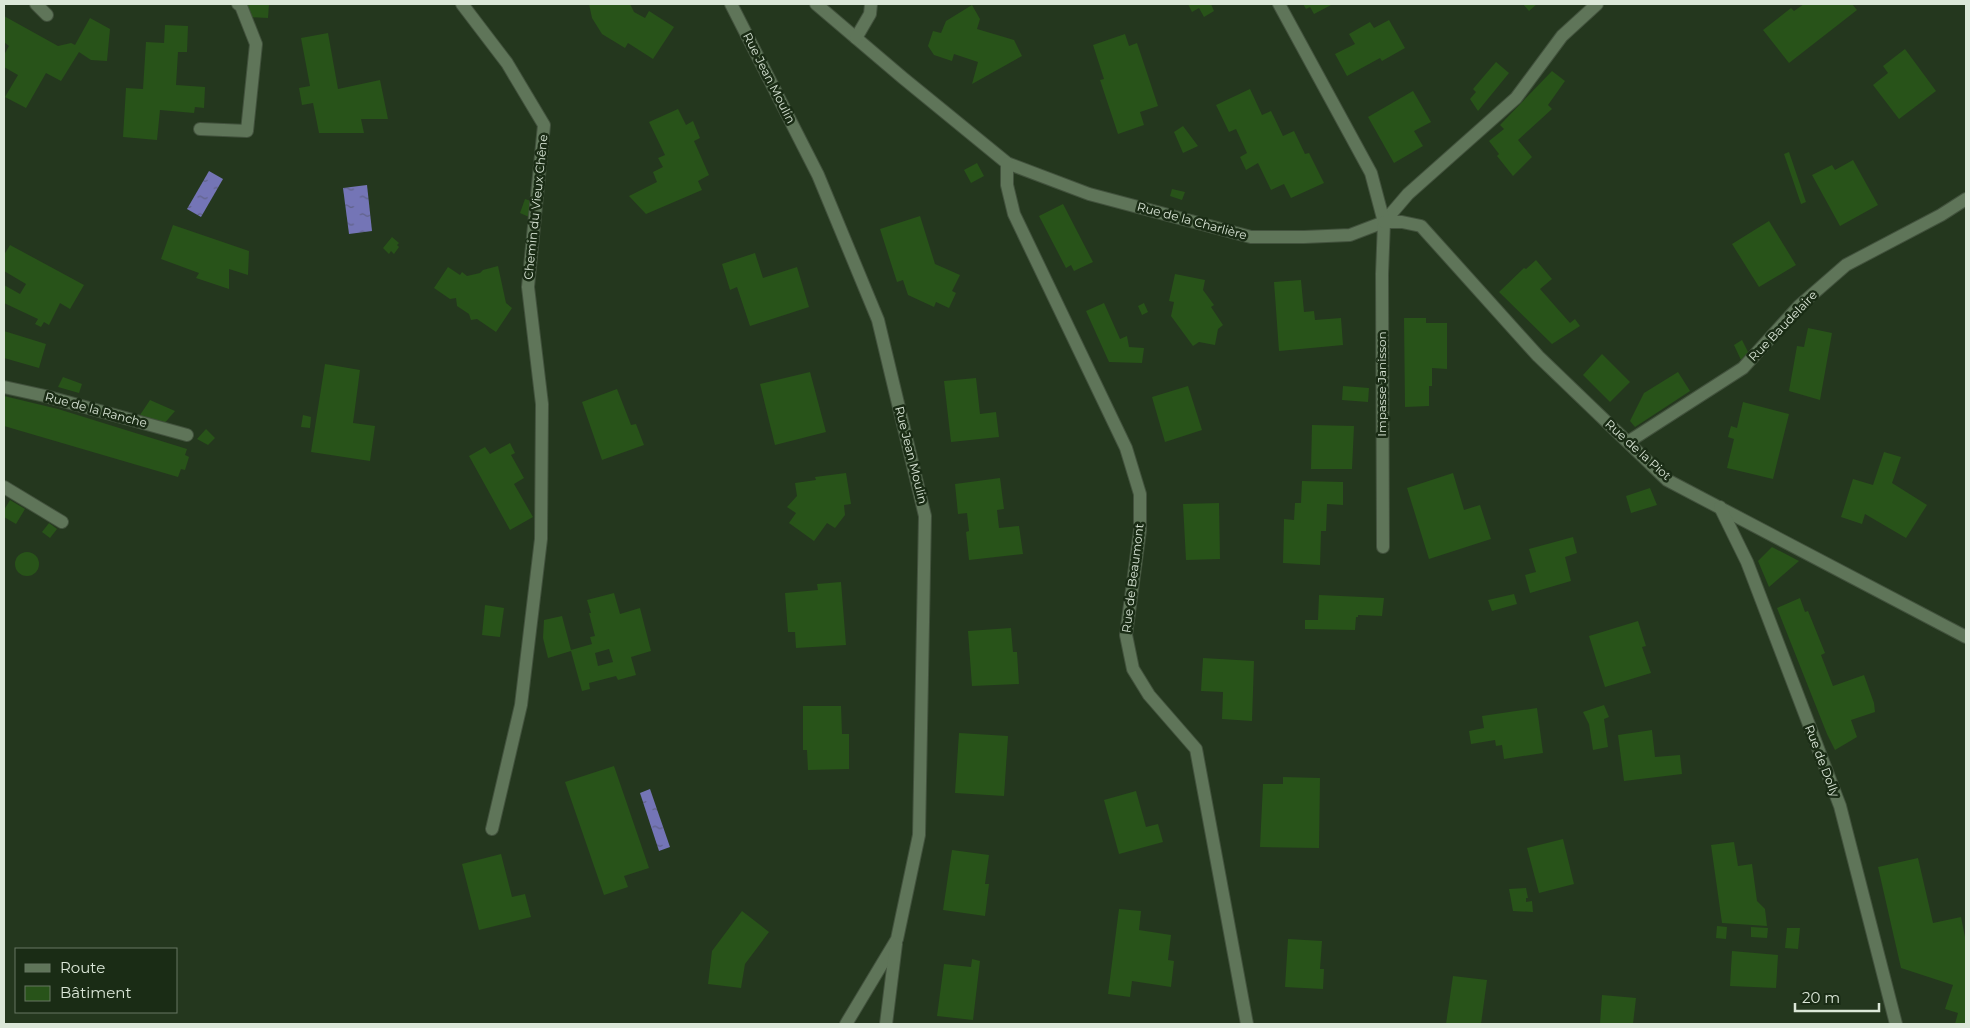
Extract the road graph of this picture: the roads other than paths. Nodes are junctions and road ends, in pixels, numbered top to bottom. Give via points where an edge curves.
1 (36, 4) edge
2 (238, 4) edge
3 (462, 4) edge
4 (731, 4) edge
5 (816, 4) edge
6 (871, 4) edge
7 (1279, 4) edge
8 (1597, 4) edge
9 (47, 15) dead end
10 (856, 38) junction
11 (200, 129) dead end
12 (1007, 163) junction
13 (1966, 199) edge
14 (1384, 222) junction
15 (4, 388) edge
16 (187, 435) dead end
17 (1628, 442) junction
18 (4, 487) edge
19 (1720, 507) junction
20 (62, 522) dead end
21 (1383, 546) dead end
22 (1966, 637) edge
23 (492, 829) dead end
24 (897, 939) junction
25 (846, 1024) edge
26 (886, 1024) edge
27 (1247, 1024) edge
28 (1896, 1024) edge

1 - 9 street
2 - 11 street via 256,44 247,131
3 - 23 street, Chemin du Vieux Chêne via 508,63 544,125 528,287 542,404 541,539 521,705
4 - 24 street, Rue Jean Moulin via 818,176 878,320 925,516 919,835
5 - 10 street, Rue de la Charlière
6 - 10 street via 870,14
7 - 14 street, Impasse Janisson via 1371,173
8 - 14 street, Rue de la Charlière via 1562,36 1516,98 1408,194
10 - 12 street, Rue de la Charlière
12 - 14 street, Rue de la Charlière via 1089,194 1251,237 1350,235
12 - 27 street, Rue de Beaumont via 1007,185 1014,214 1126,448 1140,494 1140,530 1126,636 1132,669 1149,695 1196,749
13 - 17 street, Rue Baudelaire via 1846,265 1799,306 1743,368
14 - 17 street, Rue de la Piot via 1421,226 1538,356
14 - 21 street, Impasse Janisson
15 - 16 street, Rue de la Ranche
17 - 19 street, Rue de la Piot via 1667,480
18 - 20 street
19 - 22 street, Rue de la Piot
19 - 28 street, Rue de Dolly via 1747,562 1840,806
24 - 25 street, Rue Jean Moulin
24 - 26 street, Rue Jean Moulin

